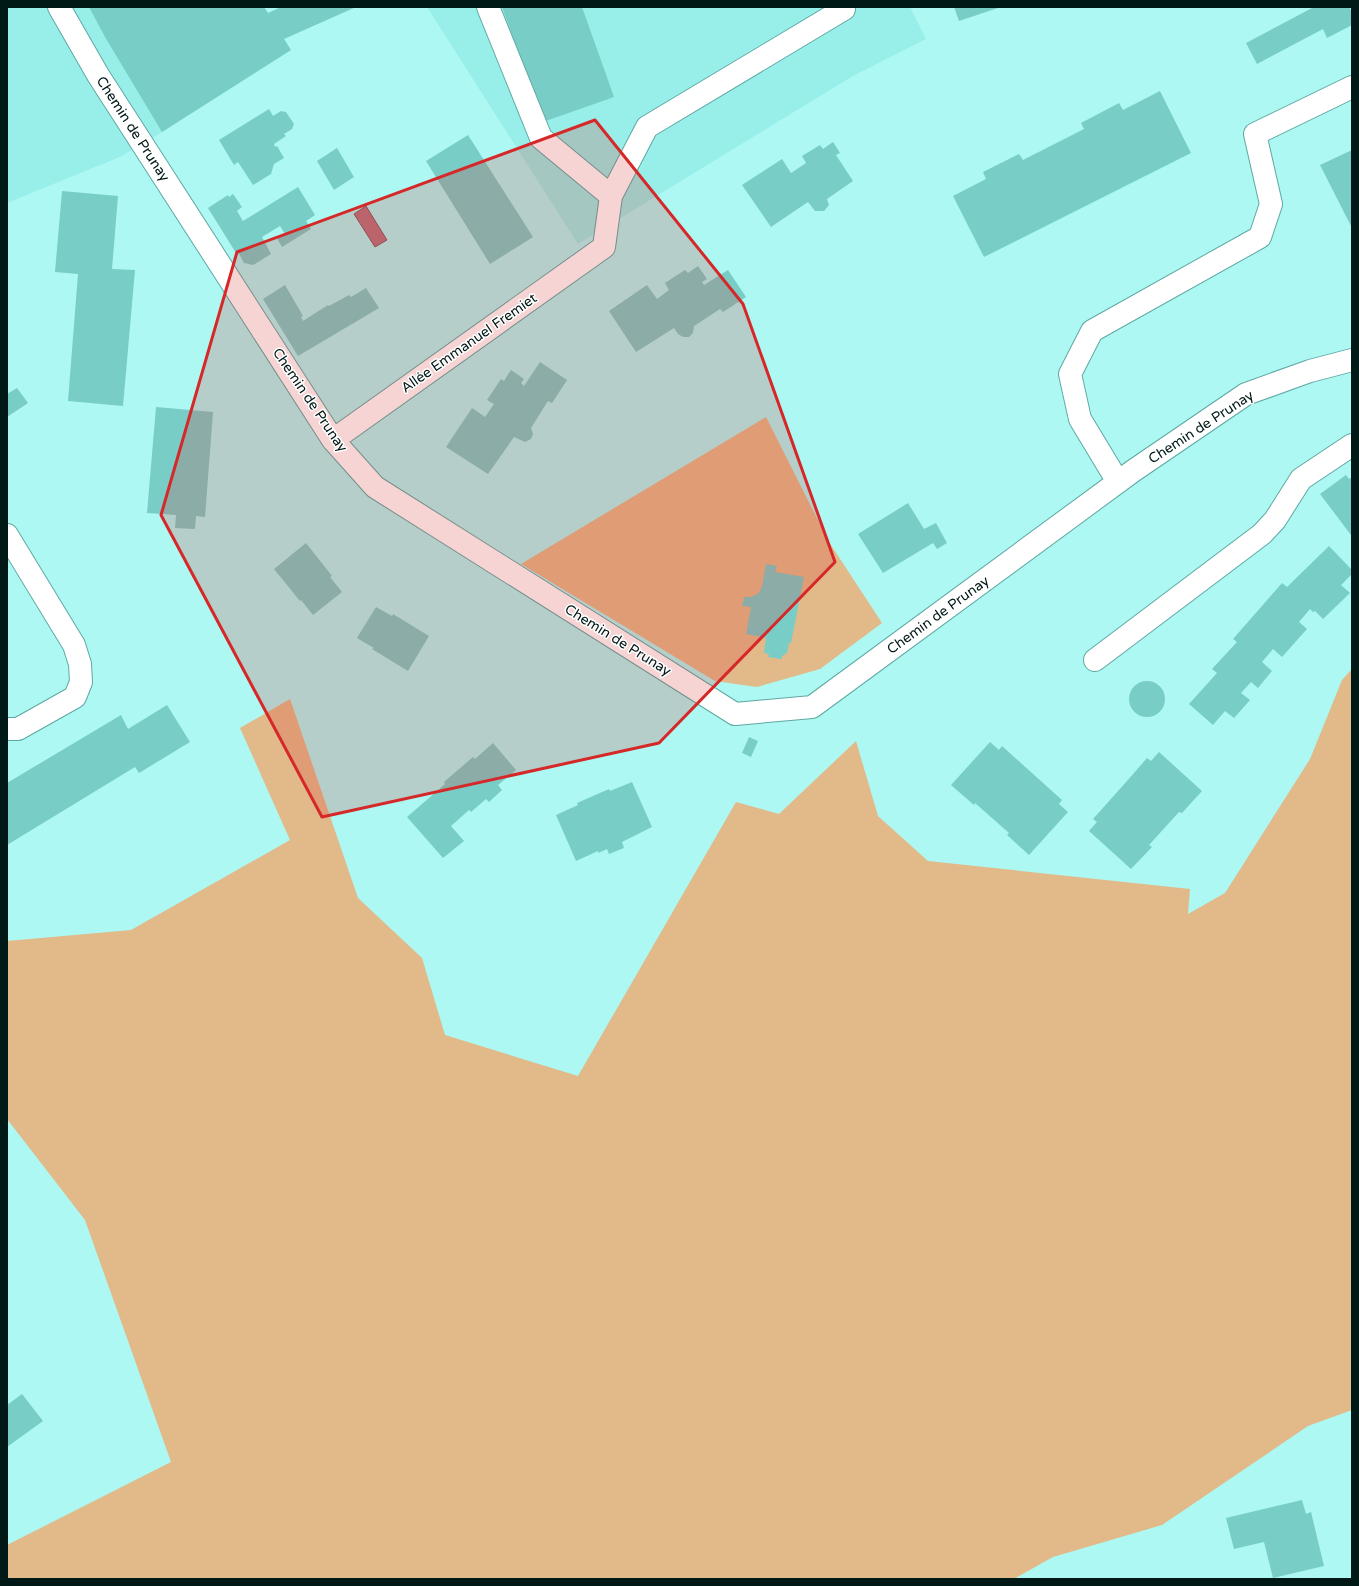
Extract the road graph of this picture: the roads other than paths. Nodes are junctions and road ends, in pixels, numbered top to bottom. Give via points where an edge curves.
1 (59, 7) edge
2 (488, 7) edge
3 (844, 8) dead end
4 (1352, 87) edge
5 (611, 196) junction
6 (1352, 360) edge
7 (333, 440) junction
8 (1352, 445) edge
9 (1118, 482) junction
10 (7, 535) edge
11 (1095, 660) dead end
12 (7, 729) edge

1 - 7 street, Chemin de Prunay via 98,75
2 - 5 street via 541,138
3 - 5 street via 647,127
4 - 9 street via 1255,134 1271,204 1260,237 1092,331 1070,374 1080,419
5 - 7 street, Allée Emmanuel Fremiet via 604,247
6 - 9 street, Chemin de Prunay via 1310,371 1246,394
7 - 9 street, Chemin de Prunay via 375,487 735,714 812,707
8 - 11 street via 1301,479 1275,520 1262,534
10 - 12 street via 74,645 80,664 81,682 75,697 18,730

